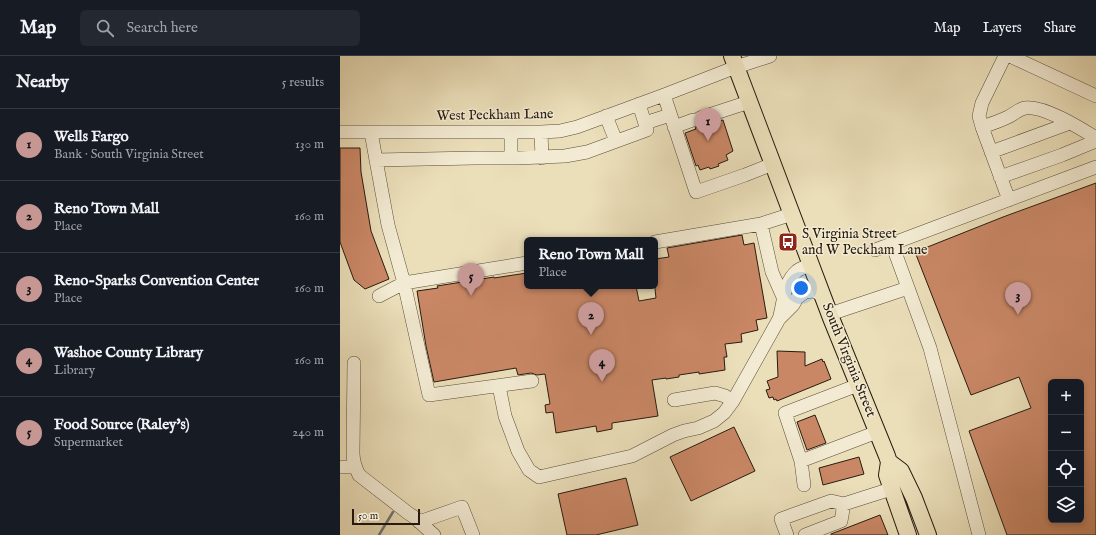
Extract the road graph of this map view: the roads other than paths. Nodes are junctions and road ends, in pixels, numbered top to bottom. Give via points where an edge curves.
1 (770, 56) edge
2 (1005, 56) edge
3 (1010, 56) edge
4 (734, 62) edge
5 (664, 95) junction
6 (1096, 96) edge
7 (749, 102) junction
8 (639, 104) junction
9 (606, 116) junction
10 (672, 121) junction
11 (645, 123) junction
12 (1070, 123) junction
13 (982, 127) junction
14 (340, 132) edge
15 (371, 132) junction
16 (511, 132) junction
17 (541, 132) junction
18 (1096, 138) edge
19 (616, 141) junction
20 (1096, 141) edge
21 (991, 152) junction
22 (512, 158) junction
23 (542, 158) junction
24 (376, 160) junction
25 (773, 164) junction
26 (1096, 167) edge
27 (1000, 177) junction
28 (1009, 200) junction
29 (792, 214) junction
30 (761, 224) junction
31 (658, 241) edge
32 (892, 244) junction
33 (875, 250) dead end
34 (524, 263) edge
35 (811, 264) junction
36 (404, 283) junction
37 (908, 288) junction
38 (823, 294) junction
39 (379, 296) dead end
40 (783, 297) junction
41 (830, 314) junction
42 (779, 319) junction
43 (354, 363) dead end
44 (532, 381) dead end
45 (858, 385) junction
46 (499, 386) junction
47 (674, 400) dead end
48 (733, 401) junction
49 (877, 432) junction
50 (801, 461) junction
51 (889, 462) junction
52 (340, 467) edge
53 (355, 467) junction
54 (804, 485) dead end
55 (891, 489) junction
56 (844, 504) junction
57 (419, 522) junction
58 (434, 535) edge
59 (473, 535) edge
60 (787, 535) edge
61 (805, 535) edge
62 (908, 535) edge
63 (928, 535) edge
64 (979, 535) edge

1 - 4 street, West Peckham Lane
2 - 13 street via 982,103 979,116
3 - 6 street
4 - 5 street, West Peckham Lane
4 - 7 main road, South Virginia Street
5 - 8 street, West Peckham Lane
5 - 10 street
7 - 10 street via 697,119
7 - 25 main road, South Virginia Street
8 - 9 street, West Peckham Lane
8 - 11 street
9 - 17 street, West Peckham Lane via 560,131
9 - 19 street
10 - 11 street
10 - 25 street via 696,192
11 - 19 street via 647,130
12 - 13 street via 1045,111 1023,108
12 - 18 street
12 - 21 street
13 - 21 street
14 - 15 street, West Peckham Lane
15 - 16 street, West Peckham Lane
15 - 24 street
16 - 17 street, West Peckham Lane
16 - 22 street
17 - 23 street
19 - 23 street via 586,152
20 - 27 street
21 - 27 street
22 - 23 street
22 - 24 street
24 - 36 street via 388,225
25 - 29 main road, South Virginia Street
26 - 28 street
27 - 28 street
28 - 32 street
29 - 30 street
29 - 35 main road, South Virginia Street
30 - 31 street
30 - 40 street via 772,272
32 - 33 street
32 - 37 street
34 - 36 street
35 - 38 main road, South Virginia Street
35 - 40 street via 793,275
36 - 39 street
36 - 46 street via 429,395
37 - 41 street
37 - 64 street via 930,348
38 - 41 main road, South Virginia Street
38 - 42 street via 805,292
40 - 42 street
41 - 45 main road, South Virginia Street
42 - 48 street
43 - 53 street via 352,453
44 - 46 street
45 - 49 main road, South Virginia Street
45 - 50 street via 785,413
46 - 48 street via 505,416 518,451 529,470 539,476 632,456 673,435 714,421
47 - 48 street via 715,393
49 - 50 street
49 - 51 main road, South Virginia Street
50 - 54 street
51 - 55 main road, South Virginia Street via 887,476
51 - 63 main road, South Virginia Street via 901,470
52 - 53 street
53 - 57 street via 359,475
55 - 56 street
55 - 62 main road, South Virginia Street
56 - 60 street via 831,501 781,520
56 - 61 street via 841,521
57 - 58 street
57 - 59 street via 462,507

